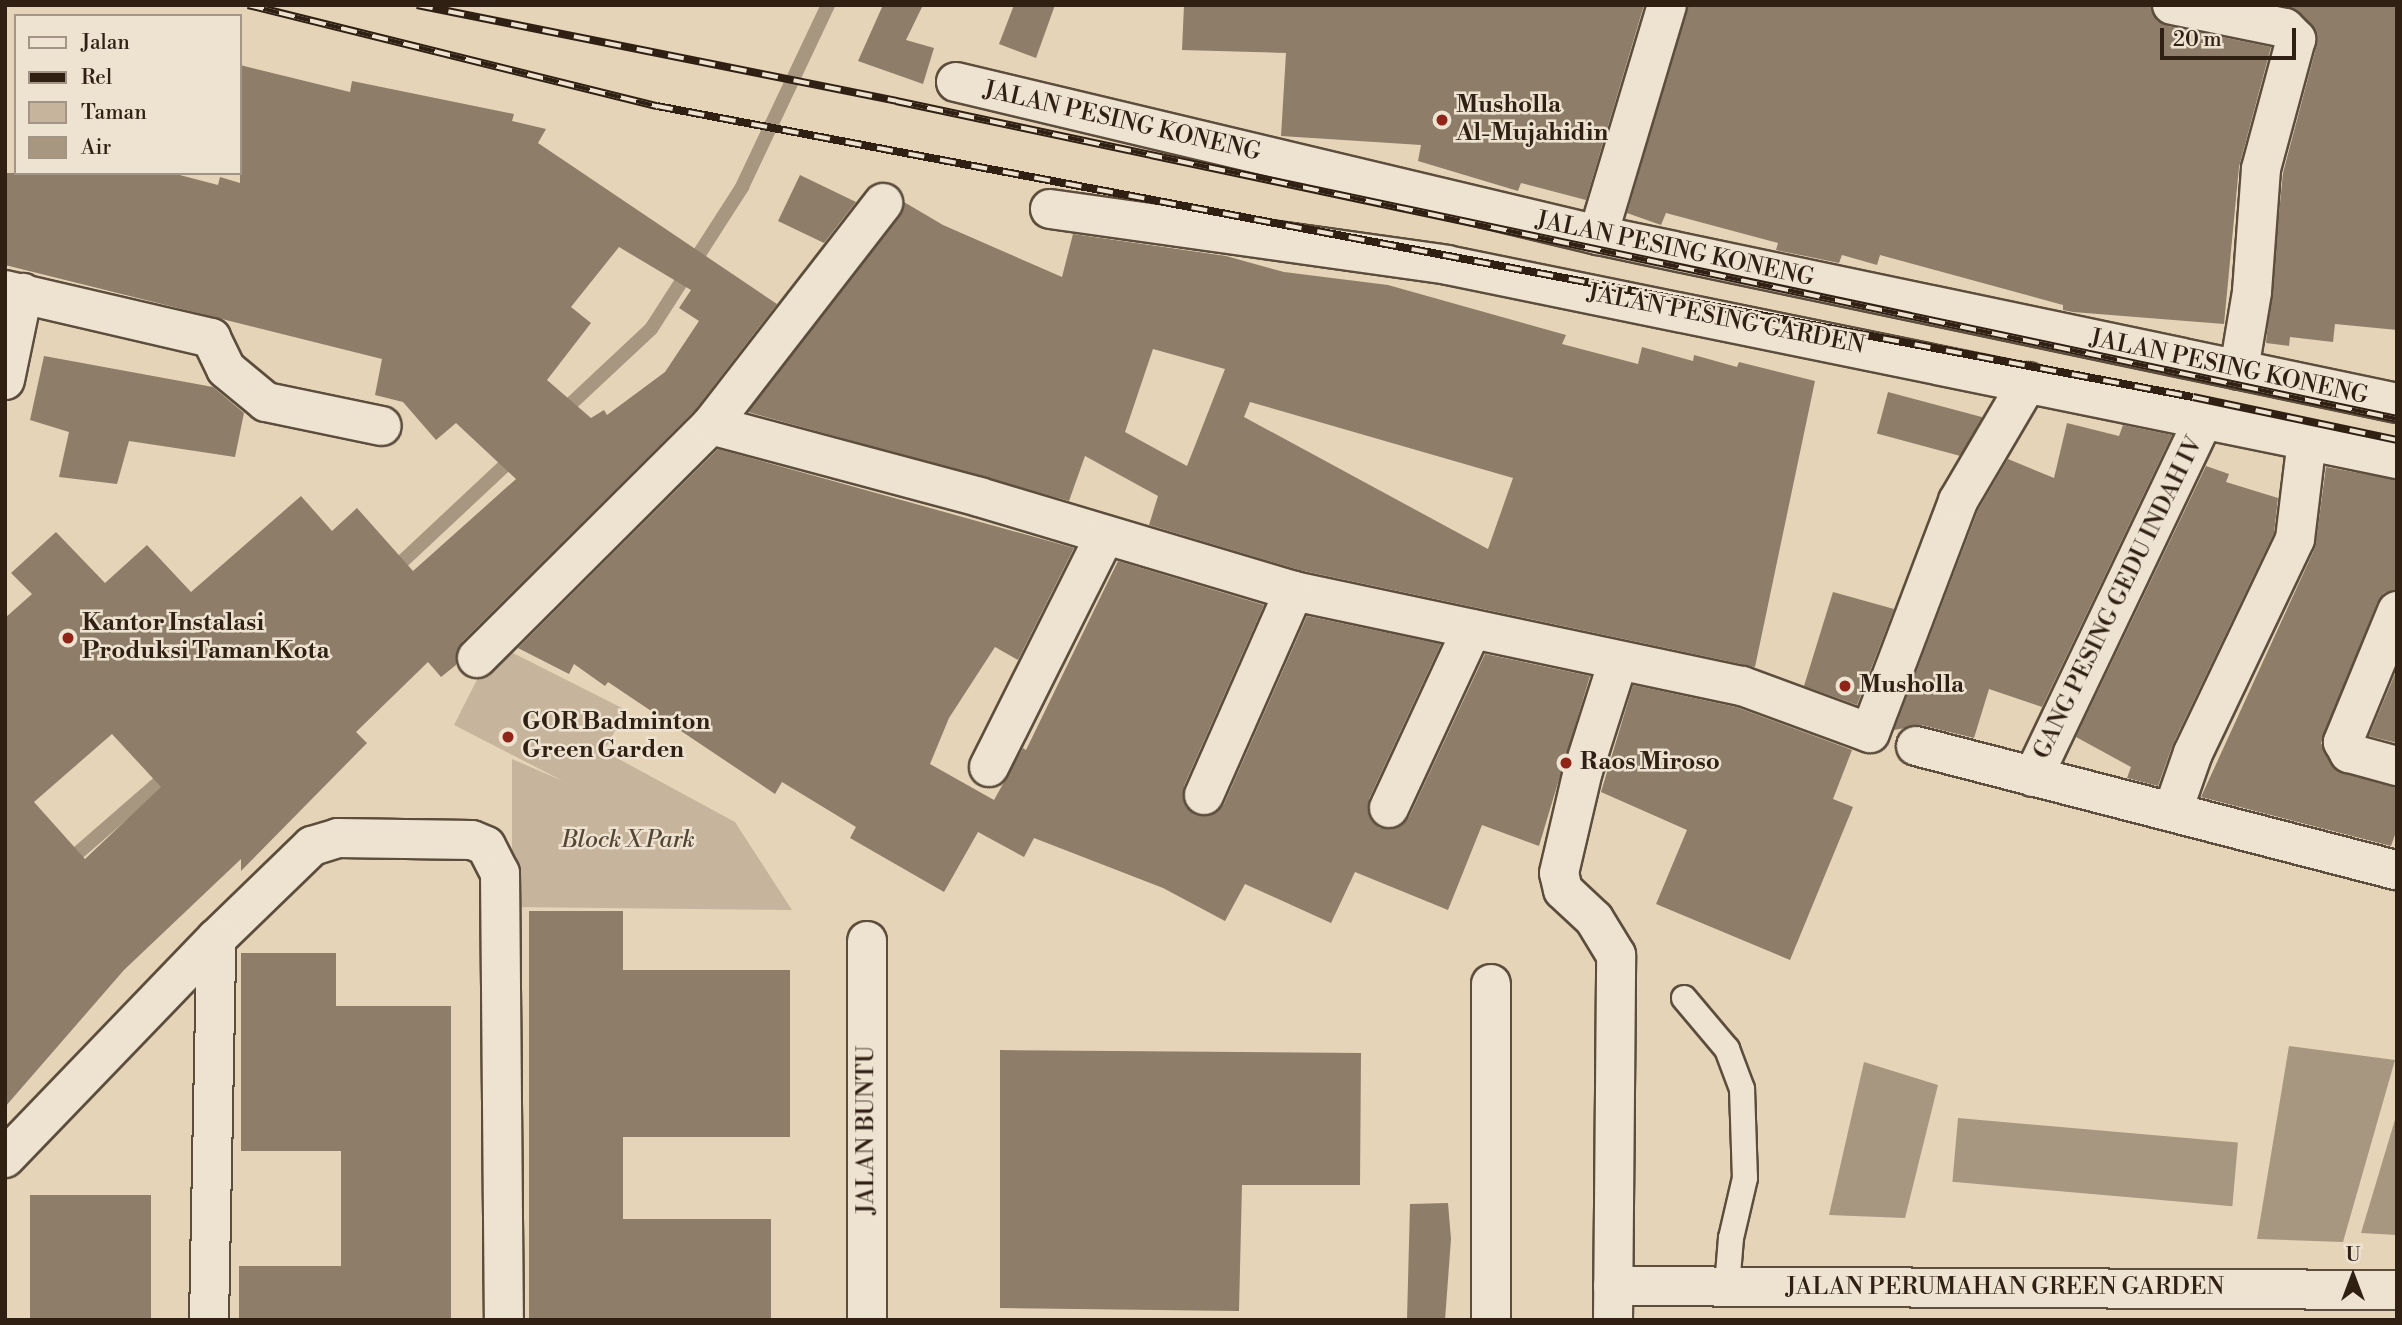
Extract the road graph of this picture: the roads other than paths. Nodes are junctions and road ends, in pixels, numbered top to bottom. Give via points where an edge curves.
1 (1667, 5) edge
2 (2172, 5) edge
3 (956, 82) dead end
4 (883, 203) dead end
5 (1050, 209) dead end
6 (1598, 235) junction
7 (14, 292) edge
8 (2239, 370) junction
9 (5, 380) edge
10 (2028, 382) junction
11 (2397, 403) edge
12 (2204, 419) junction
13 (711, 425) junction
14 (382, 426) dead end
15 (2307, 440) junction
16 (2397, 459) edge
17 (1105, 535) junction
18 (1294, 591) junction
19 (2397, 611) edge
20 (1472, 629) junction
21 (477, 658) dead end
22 (1618, 661) junction
23 (1916, 746) dead end
24 (2397, 766) edge
25 (989, 767) dead end
26 (2034, 776) junction
27 (1204, 795) dead end
28 (1389, 808) dead end
29 (2173, 810) junction
30 (2395, 863) edge
31 (216, 939) junction
32 (867, 941) dead end
33 (1491, 984) dead end
34 (1684, 998) dead end
35 (5, 1158) edge
36 (1727, 1287) junction
37 (2397, 1290) edge
38 (1613, 1303) edge
39 (209, 1320) edge
40 (504, 1320) edge
41 (867, 1320) edge
42 (1491, 1320) edge

1 - 6 street
2 - 8 street via 2285,28 2296,40 2260,169 2252,292
3 - 6 street, JALAN PESING KONENG
4 - 13 street
5 - 10 street, JALAN PESING GARDEN via 1447,265
6 - 8 street, JALAN PESING KONENG
7 - 9 street
7 - 14 street via 211,338 226,369 266,402
8 - 11 street, JALAN PESING KONENG
10 - 12 street, JALAN PESING GARDEN
10 - 22 street via 1958,501 1870,733 1742,686
12 - 15 street, JALAN PESING GARDEN
12 - 26 street, GANG PESING GEDU INDAH IV
13 - 17 street
13 - 21 street
15 - 16 street, JALAN PESING GARDEN
15 - 29 street via 2295,539 2193,753
17 - 18 street
17 - 25 street
18 - 20 street
18 - 27 street
19 - 24 street via 2343,742 2349,753
20 - 22 street
20 - 28 street
22 - 38 street, JALAN PERUMAHAN GREEN GARDEN via 1583,771 1559,873 1563,890 1594,919 1616,955
23 - 26 street
26 - 29 street
29 - 30 street
31 - 35 street
31 - 39 street
31 - 40 street via 312,846 323,841 458,837 486,846 500,873
32 - 41 street, JALAN BUNTU
33 - 42 street
34 - 36 lane via 1732,1056 1742,1089 1745,1178 1731,1238
36 - 37 street, JALAN PERUMAHAN GREEN GARDEN
36 - 38 street, JALAN PERUMAHAN GREEN GARDEN

